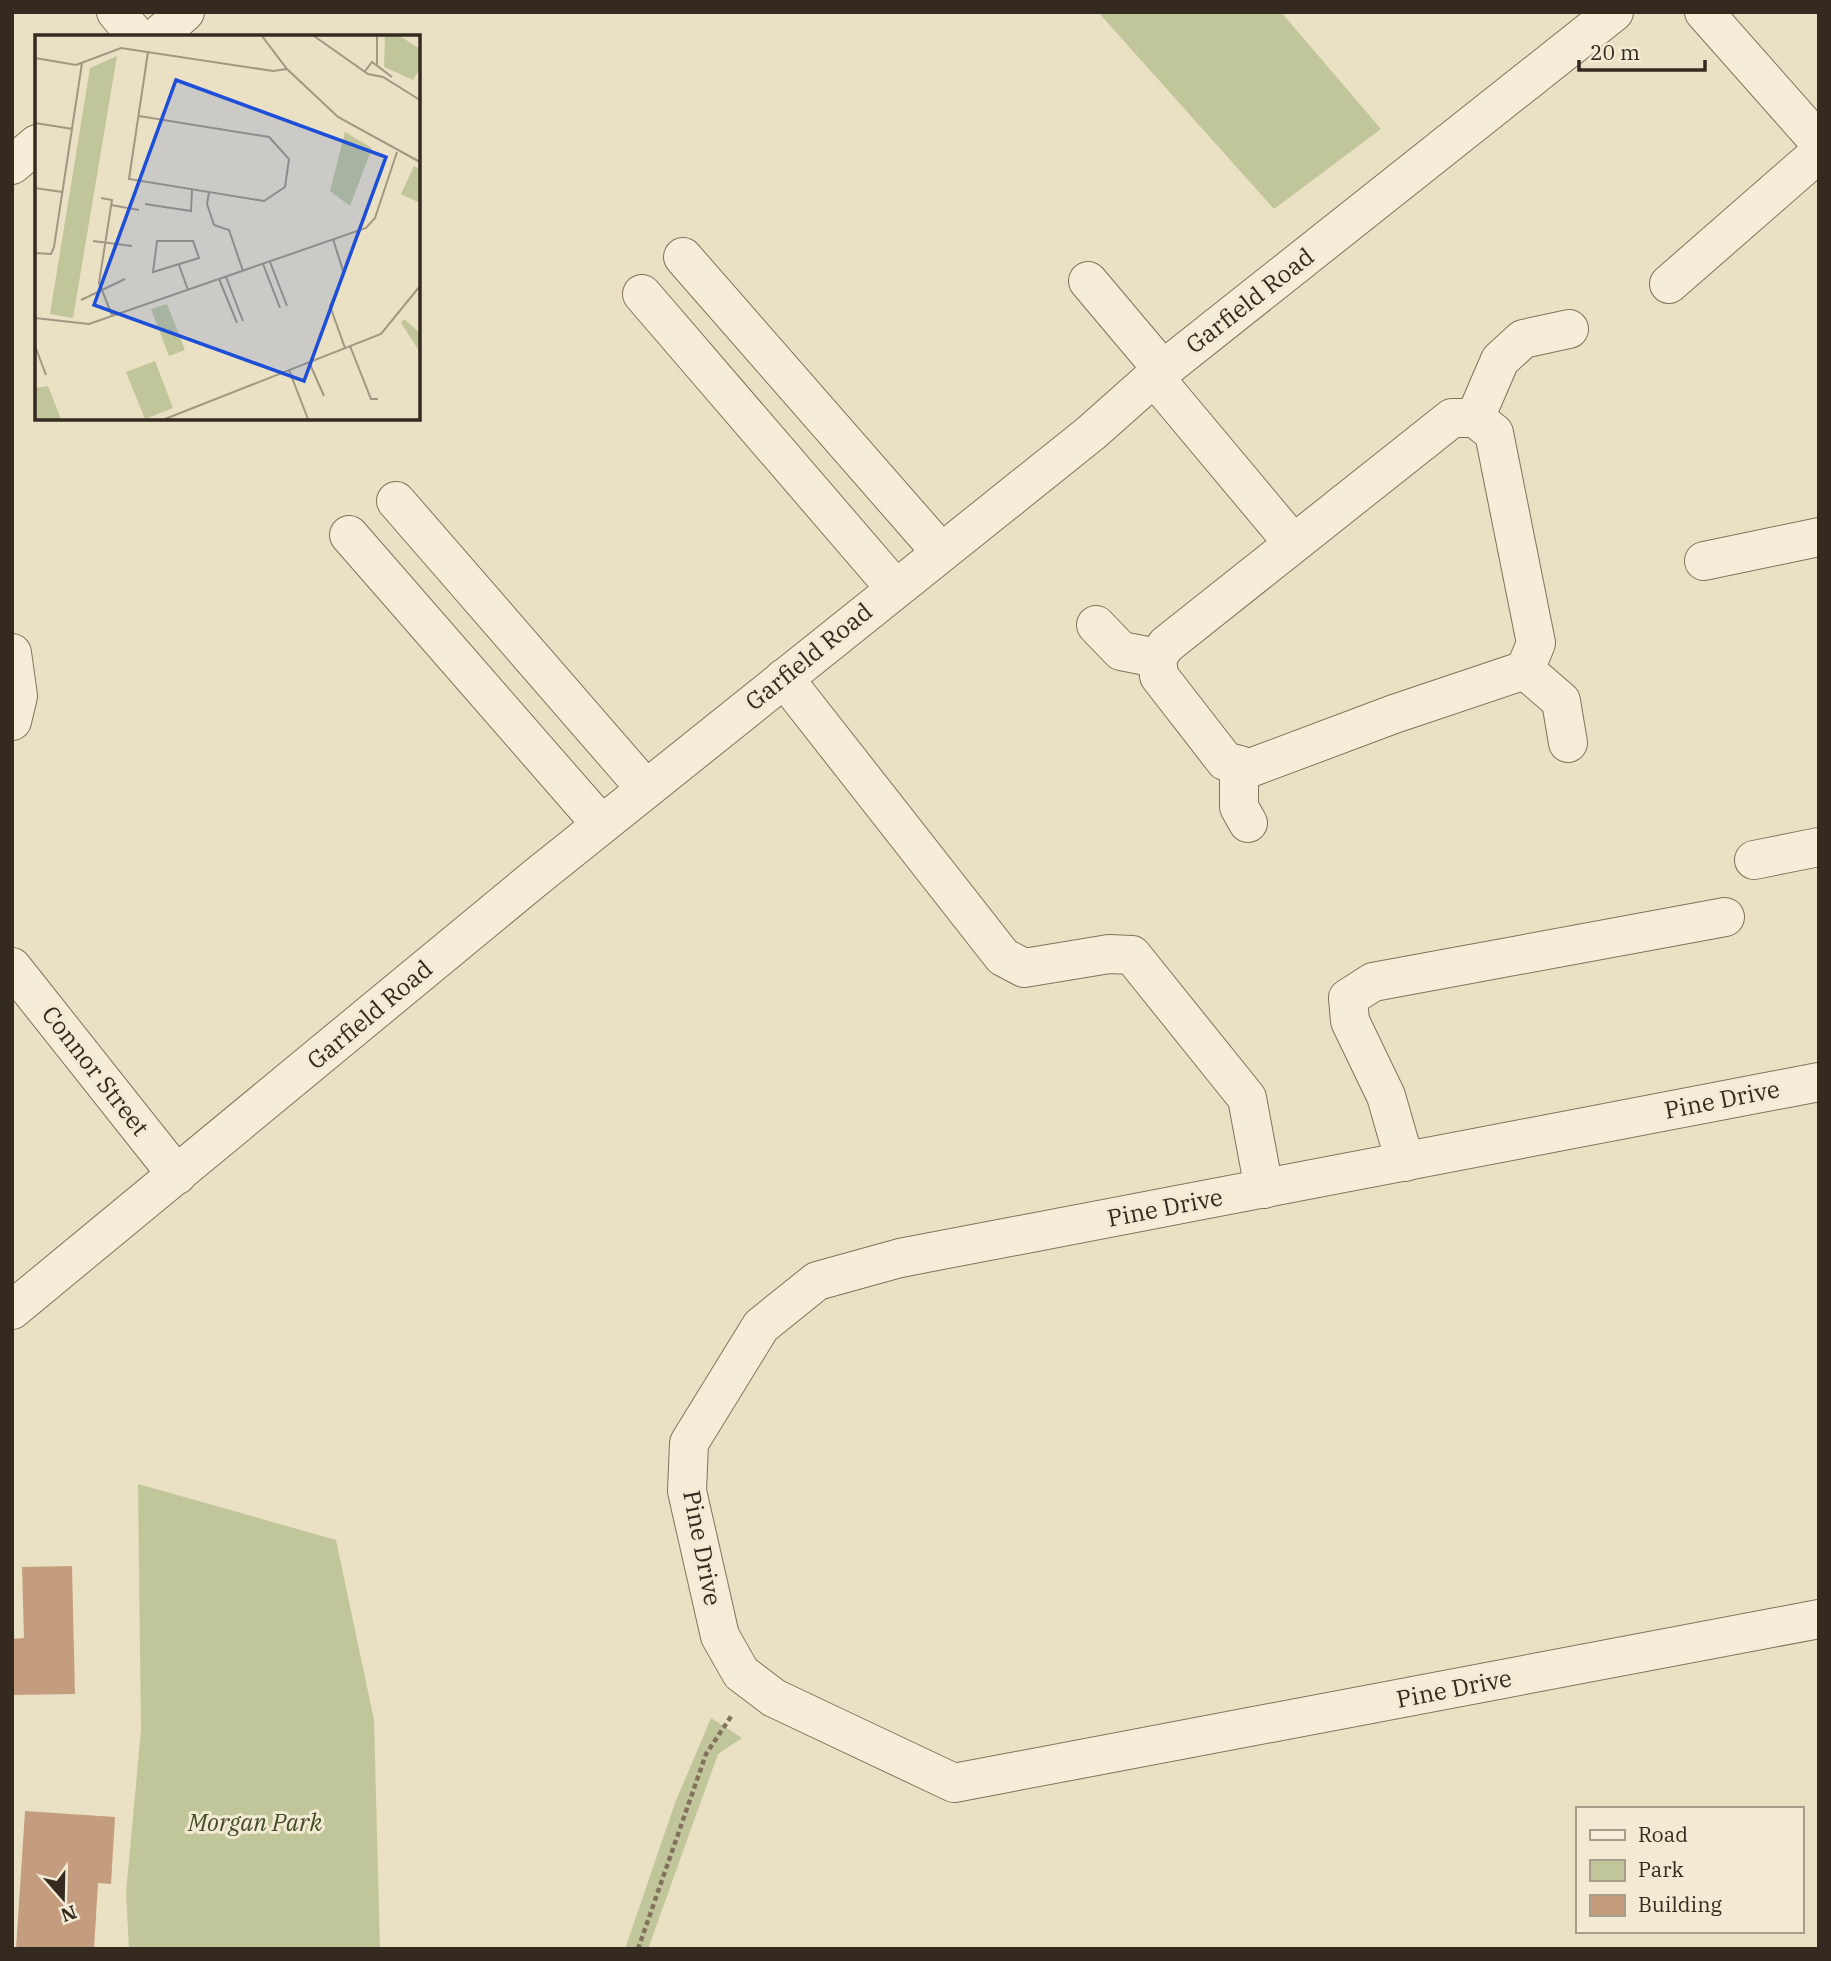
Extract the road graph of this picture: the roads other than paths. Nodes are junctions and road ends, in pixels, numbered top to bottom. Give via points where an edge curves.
1 (116, 12) edge
2 (185, 12) edge
3 (1614, 12) edge
4 (1704, 12) edge
5 (136, 35) edge
6 (159, 35) edge
7 (1819, 142) edge
8 (1819, 153) edge
9 (683, 257) dead end
10 (1088, 281) dead end
11 (1669, 284) dead end
12 (642, 294) dead end
13 (1569, 329) dead end
14 (1159, 373) junction
15 (1475, 418) junction
16 (396, 501) dead end
17 (349, 535) dead end
18 (1819, 537) edge
19 (1293, 543) junction
20 (940, 551) junction
21 (1704, 561) dead end
22 (895, 588) junction
23 (1096, 625) dead end
24 (12, 653) edge
25 (1157, 658) junction
26 (1525, 670) junction
27 (783, 678) junction
28 (12, 721) edge
29 (1568, 743) dead end
30 (1239, 765) junction
31 (646, 789) junction
32 (1248, 823) dead end
33 (601, 824) junction
34 (1819, 848) edge
35 (1754, 860) dead end
36 (1725, 917) dead end
37 (12, 967) edge
38 (1819, 1082) edge
39 (1405, 1162) junction
40 (177, 1175) junction
41 (1264, 1189) junction
42 (12, 1310) edge
43 (1819, 1619) edge

1 - 5 street
2 - 6 street
3 - 14 street, Garfield Road
4 - 7 street
8 - 11 street
9 - 20 street
10 - 14 street
12 - 22 street
13 - 15 street via 1522,339 1500,360
14 - 19 street
14 - 20 street, Garfield Road via 1091,433
15 - 19 street via 1452,418
15 - 26 street via 1494,433 1535,643
16 - 31 street
17 - 33 street
18 - 21 street
19 - 25 street via 1166,645
20 - 22 street, Garfield Road
22 - 27 street, Garfield Road
23 - 25 street via 1121,651
24 - 28 street via 18,696
25 - 30 street via 1160,676 1224,761
26 - 29 street via 1561,701
26 - 30 street via 1250,768
27 - 31 street, Garfield Road
27 - 41 street via 1003,957 1024,968 1110,954 1132,955 1247,1098
30 - 32 street via 1239,807
31 - 33 street, Garfield Road
33 - 40 street, Garfield Road
34 - 35 street
36 - 39 street via 1373,982 1348,998 1350,1021 1386,1096
37 - 40 street, Connor Street
38 - 39 street, Pine Drive
39 - 41 street, Pine Drive
40 - 42 street, Garfield Road
41 - 43 street, Pine Drive via 900,1258 817,1281 761,1326 690,1443 689,1455 687,1491 720,1636 741,1673 774,1698 954,1783

